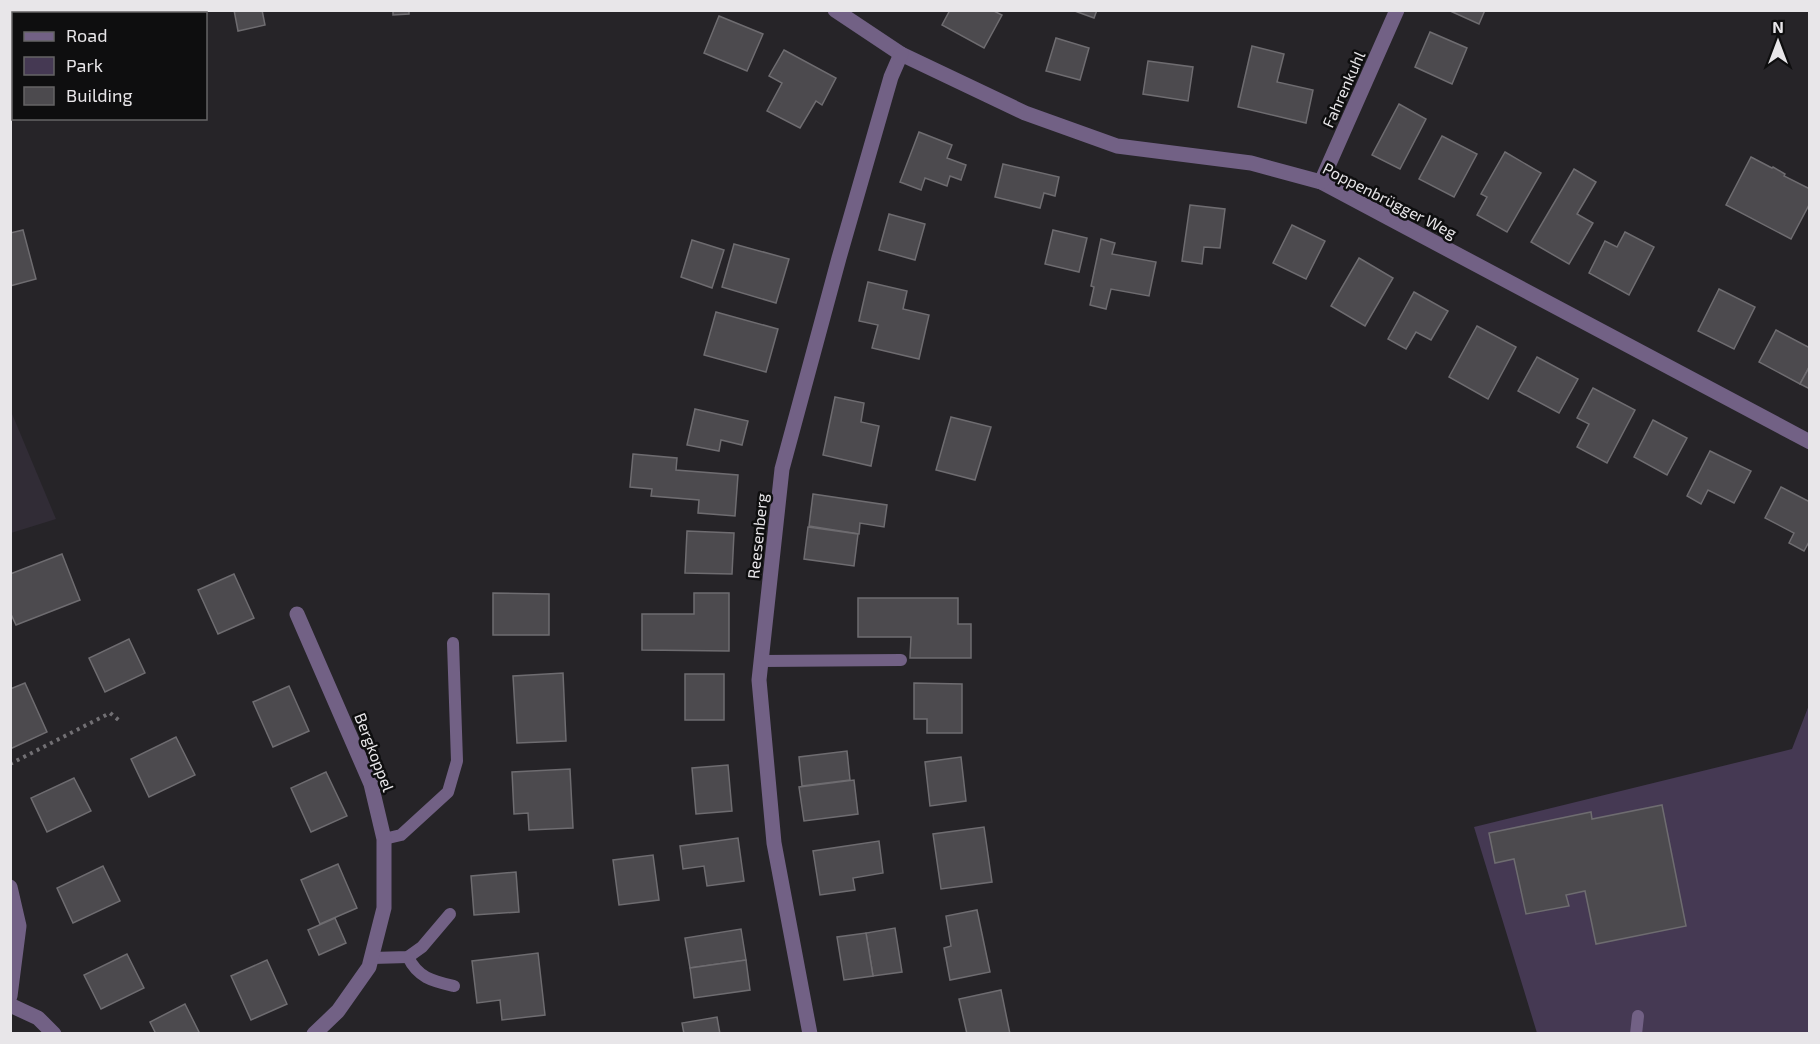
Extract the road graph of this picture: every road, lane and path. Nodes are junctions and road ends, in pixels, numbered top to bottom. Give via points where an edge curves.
1 (835, 10) edge
2 (1397, 10) edge
3 (901, 54) junction
4 (1321, 182) junction
5 (1809, 442) edge
6 (297, 614) dead end
7 (453, 643) dead end
8 (901, 660) dead end
9 (761, 661) junction
10 (121, 722) dead end
11 (10, 764) edge
12 (384, 839) junction
13 (10, 887) edge
14 (450, 914) dead end
15 (408, 957) junction
16 (372, 958) junction
17 (454, 986) dead end
18 (10, 996) edge
19 (10, 1005) edge
20 (1638, 1016) dead end
21 (54, 1034) edge
22 (314, 1034) edge
23 (810, 1034) edge
24 (1636, 1034) edge

1 - 3 street, Poppenbrügger Weg
2 - 4 street, Fahrenkuhl
3 - 4 street, Poppenbrügger Weg via 1025,113 1117,146 1251,163
3 - 9 street, Reesenberg via 839,258 782,469
4 - 5 street, Poppenbrügger Weg
6 - 12 street, Bergkoppel via 371,784
7 - 12 lane via 457,761 448,792 401,835
8 - 9 lane
9 - 23 street, Reesenberg via 759,680 774,843
10 - 11 path via 110,713
12 - 16 street, Bergkoppel via 384,908
13 - 18 street via 19,926
14 - 15 lane via 422,947
15 - 16 lane
15 - 17 lane via 413,968 427,980
16 - 22 street, Bergkoppel via 338,1011
19 - 21 street via 38,1018
20 - 24 lane

